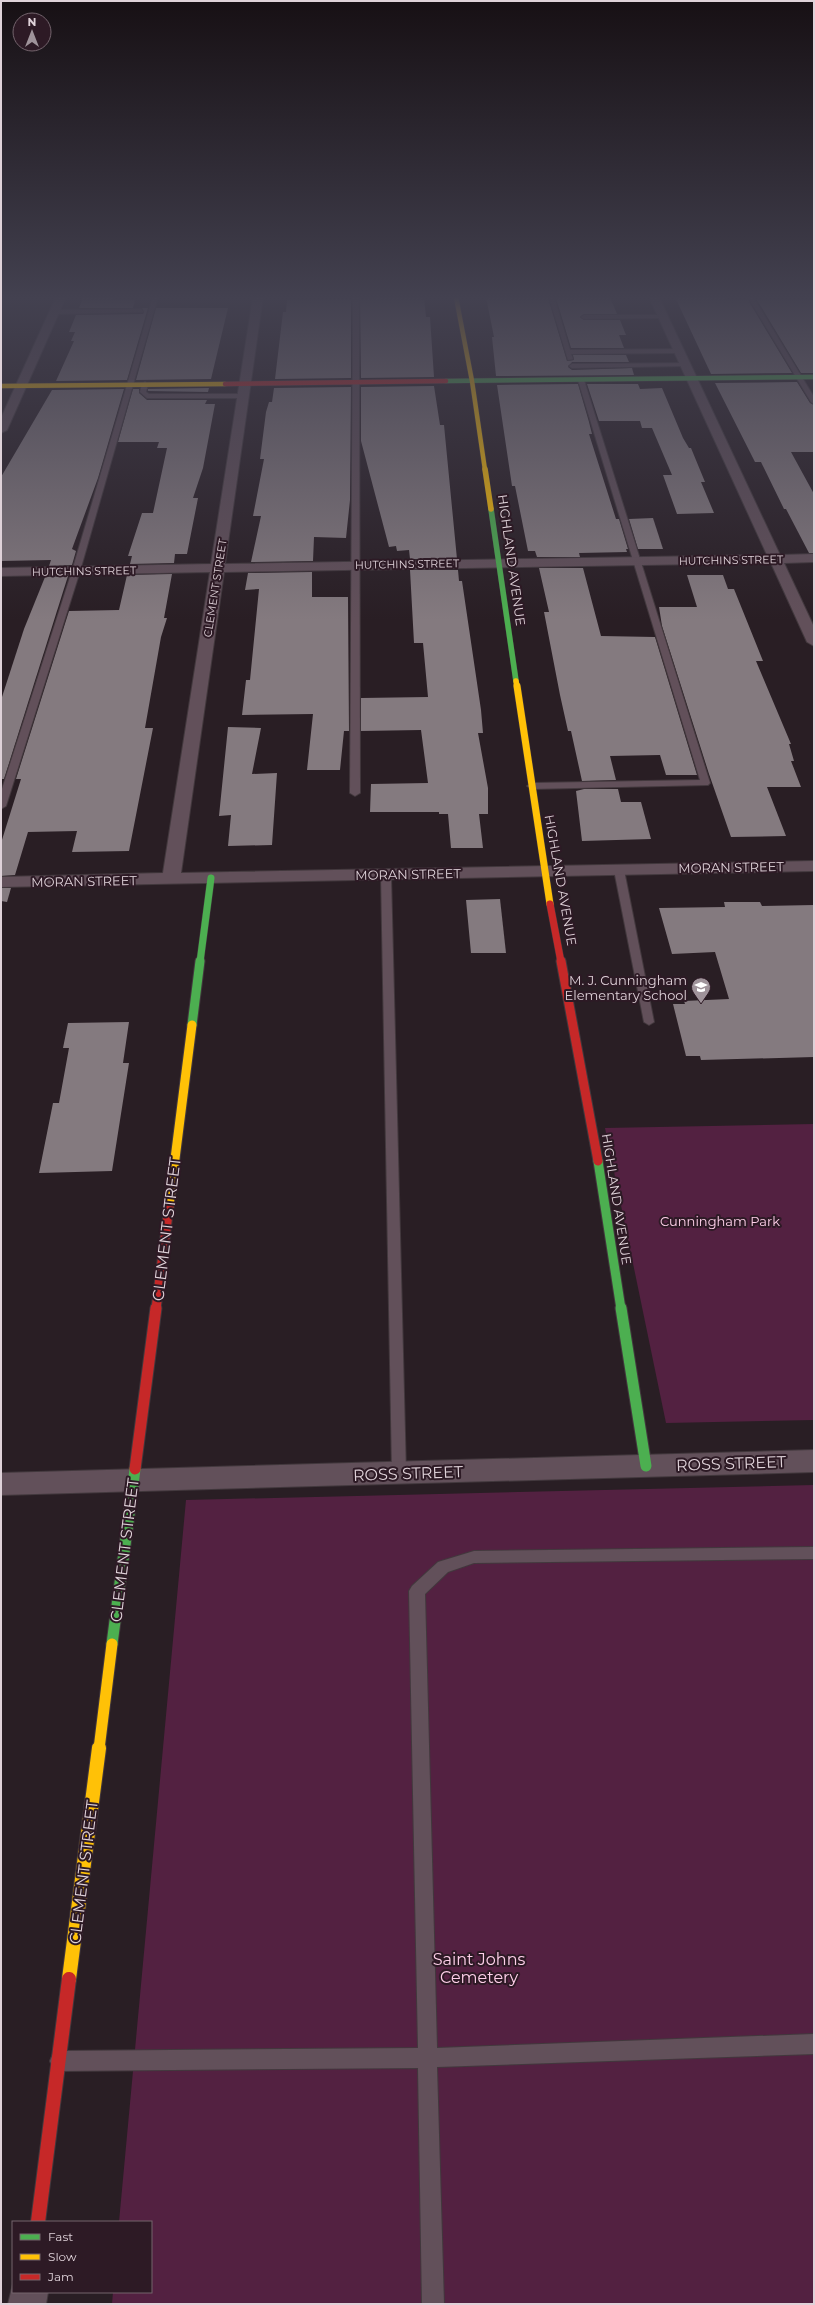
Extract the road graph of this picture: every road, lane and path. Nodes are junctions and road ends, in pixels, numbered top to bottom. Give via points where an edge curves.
1 (12, 405) edge
2 (125, 405) edge
3 (243, 405) edge
4 (357, 405) edge
5 (475, 405) edge
6 (587, 405) edge
7 (704, 405) edge
8 (1, 430) edge
9 (814, 558) edge
10 (775, 559) junction
11 (636, 561) junction
12 (499, 563) junction
13 (355, 565) junction
14 (218, 568) junction
15 (76, 571) junction
16 (1, 572) edge
17 (814, 642) edge
18 (532, 786) junction
19 (355, 793) dead end
20 (1, 806) edge
21 (814, 866) edge
22 (619, 870) junction
23 (544, 872) junction
24 (386, 875) junction
25 (211, 878) junction
26 (171, 879) junction
27 (1, 882) edge
28 (649, 1022) dead end
29 (814, 1461) edge
30 (646, 1466) junction
31 (399, 1473) junction
32 (133, 1481) junction
33 (1, 1484) edge
34 (814, 1553) edge
35 (814, 2044) edge
36 (426, 2058) junction
37 (59, 2061) junction
38 (38, 2221) edge
39 (29, 2293) edge
40 (27, 2304) edge
41 (433, 2304) edge

1 - 8 street
2 - 15 lane
3 - 14 street, CLEMENT STREET
4 - 13 lane
5 - 12 street, HIGHLAND AVENUE
6 - 11 lane
7 - 10 street
9 - 10 street, HUTCHINS STREET
10 - 11 street, HUTCHINS STREET
10 - 17 street
11 - 12 street, HUTCHINS STREET
11 - 18 lane via 705,783
12 - 13 street, HUTCHINS STREET
12 - 18 street, HIGHLAND AVENUE
13 - 14 street, HUTCHINS STREET
13 - 19 lane
14 - 15 street, HUTCHINS STREET
14 - 26 street, CLEMENT STREET
15 - 16 street, HUTCHINS STREET
15 - 20 lane
18 - 23 street, HIGHLAND AVENUE
21 - 22 street, MORAN STREET
22 - 23 street, MORAN STREET
22 - 28 lane
23 - 24 street, MORAN STREET
23 - 30 street, HIGHLAND AVENUE via 588,1100
24 - 25 street, MORAN STREET
24 - 31 lane
25 - 26 street, MORAN STREET
25 - 32 street, CLEMENT STREET
26 - 27 street, MORAN STREET
29 - 30 street, ROSS STREET
30 - 31 street, ROSS STREET
31 - 32 street, ROSS STREET
32 - 33 street, ROSS STREET
32 - 37 street, CLEMENT STREET
34 - 36 lane via 474,1557 443,1567 417,1591
35 - 36 lane
36 - 37 lane
36 - 41 lane
37 - 38 street, CLEMENT STREET
39 - 40 street

